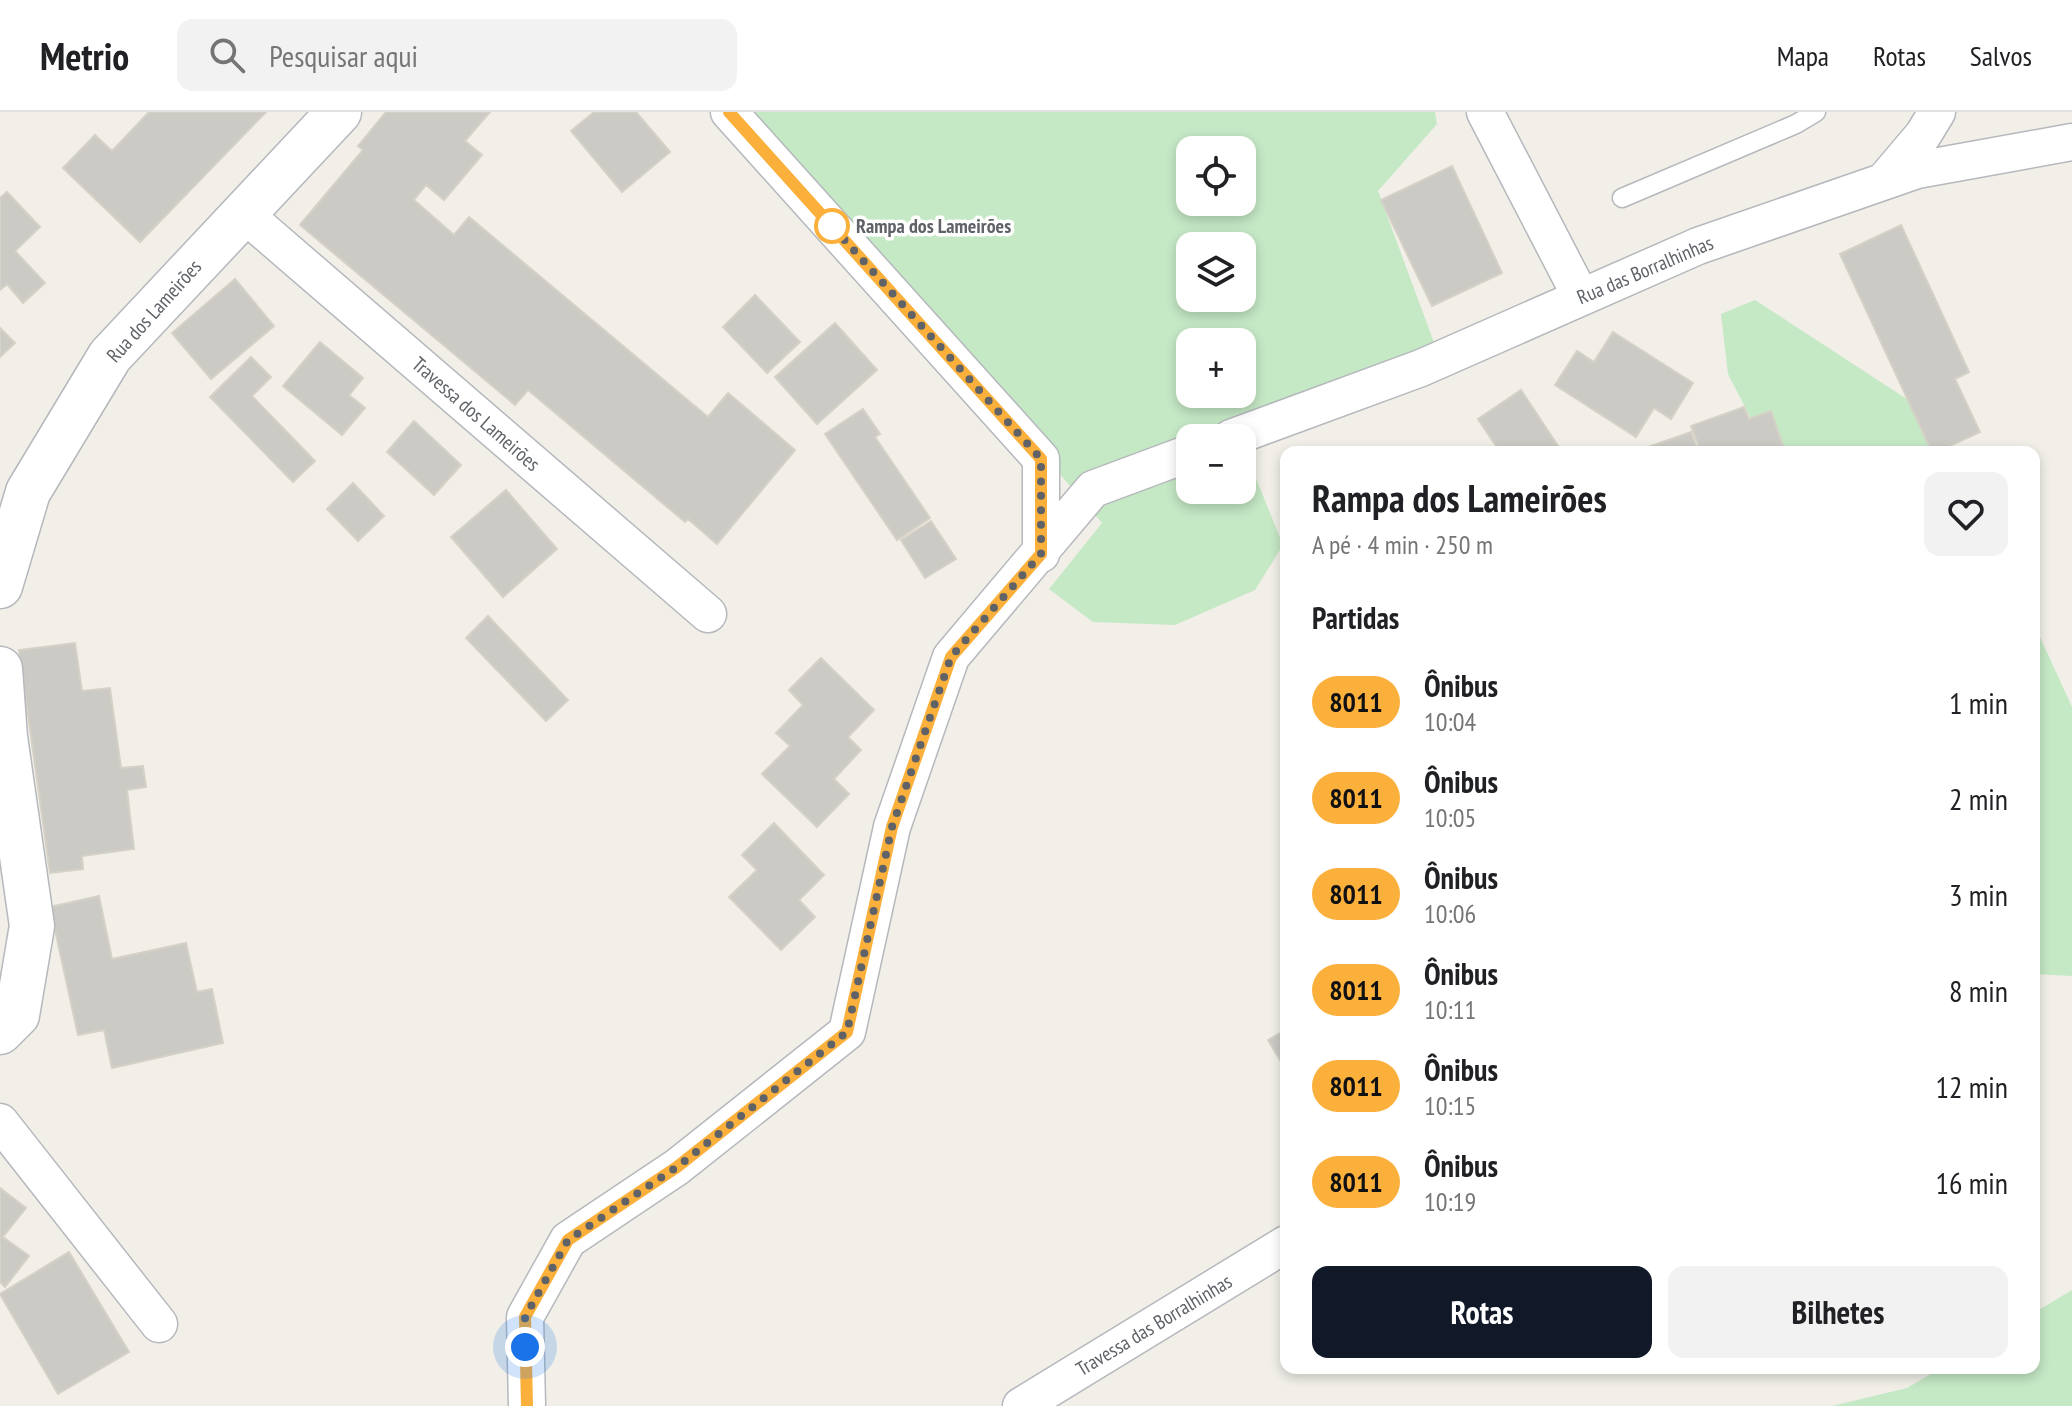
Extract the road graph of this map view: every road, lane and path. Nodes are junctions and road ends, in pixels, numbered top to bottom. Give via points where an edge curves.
1 (339, 112) edge
2 (729, 112) edge
3 (1485, 112) edge
4 (1816, 112) edge
5 (1937, 112) edge
6 (2072, 142) edge
7 (1883, 182) junction
8 (1622, 198) dead end
9 (243, 213) junction
10 (1581, 297) junction
11 (1256, 429) edge
12 (1176, 458) edge
13 (1041, 554) junction
14 (0, 586) edge
15 (708, 614) dead end
16 (0, 669) edge
17 (0, 1032) edge
18 (0, 1122) edge
19 (1280, 1248) edge
20 (159, 1324) dead end
21 (527, 1406) edge
22 (1021, 1406) edge

1 - 9 street, Rua dos Lameirões
2 - 13 street via 1041,459
3 - 10 street
4 - 8 lane
5 - 7 street
6 - 7 street, Rua das Borralhinhas via 1917,170
7 - 10 street, Rua das Borralhinhas via 1698,246
9 - 14 street, Rua dos Lameirões via 110,356 28,492
9 - 15 street, Travessa dos Lameirões
10 - 11 street, Rua das Borralhinhas via 1421,368
12 - 13 street via 1093,489
13 - 21 street via 951,657 892,827 847,1032 677,1167 568,1240 525,1317
16 - 17 street via 32,926 17,1015
18 - 20 street
19 - 22 street, Travessa das Borralhinhas

